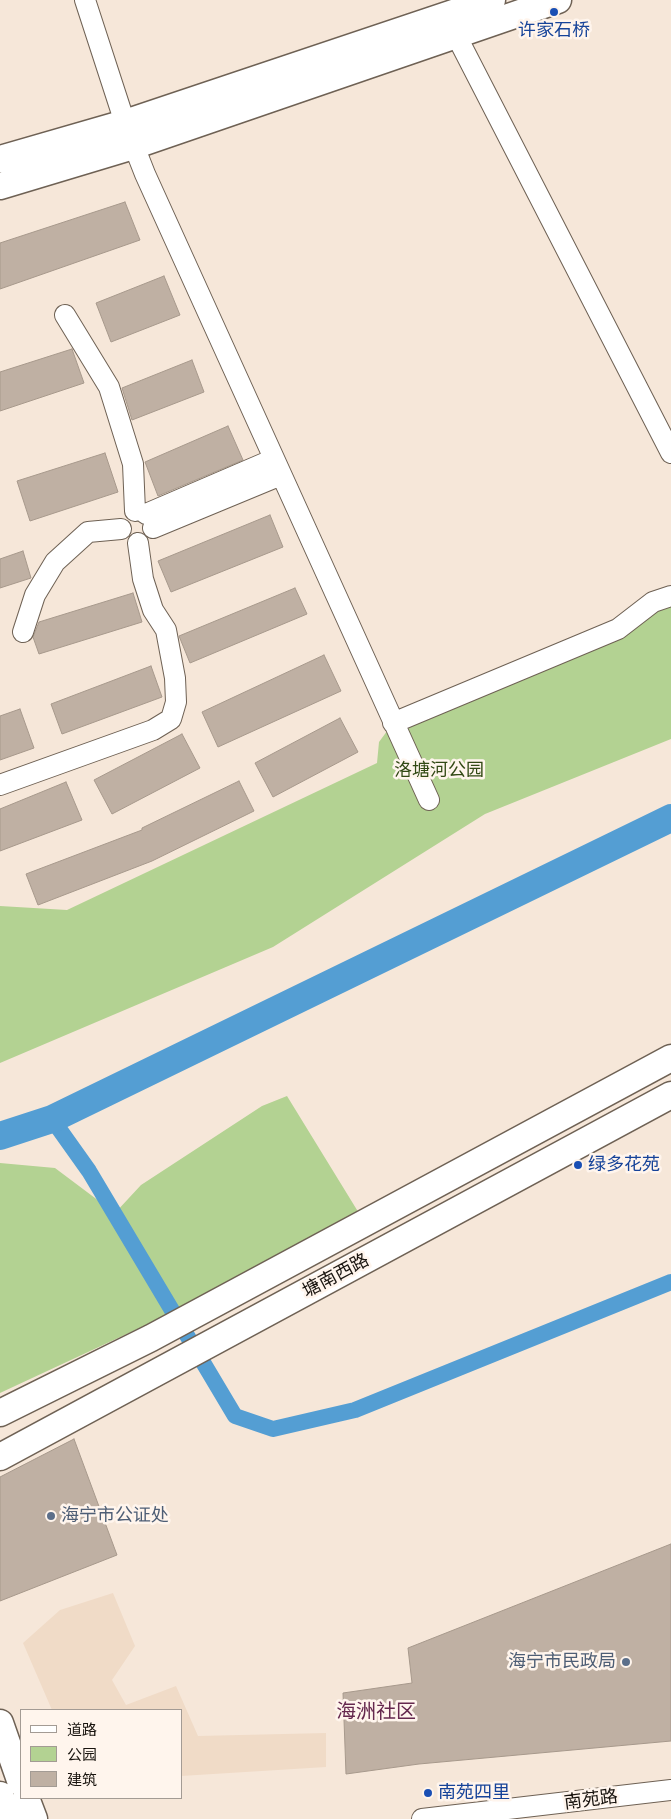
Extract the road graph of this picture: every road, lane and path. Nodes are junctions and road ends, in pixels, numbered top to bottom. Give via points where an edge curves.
1 (85, 0) edge
2 (492, 0) edge
3 (558, 0) edge
4 (456, 35) junction
5 (129, 134) junction
6 (0, 159) edge
7 (0, 186) edge
8 (65, 315) dead end
9 (669, 446) edge
10 (277, 467) junction
11 (145, 518) junction
12 (121, 529) junction
13 (138, 543) junction
14 (671, 596) edge
15 (23, 632) dead end
16 (393, 724) junction
17 (0, 785) edge
18 (429, 800) dead end
19 (671, 1058) edge
20 (671, 1095) edge
21 (0, 1413) edge
22 (0, 1457) edge
23 (0, 1723) edge
24 (20, 1780) edge
25 (671, 1790) edge
26 (0, 1795) edge
27 (26, 1799) edge
28 (534, 1813) edge
29 (8, 1819) edge
30 (34, 1819) edge
31 (422, 1819) edge

1 - 5 street
2 - 5 main road
3 - 4 main road
4 - 5 main road
4 - 9 street
5 - 6 main road
5 - 7 main road
5 - 10 street
8 - 11 street via 109,388 133,464
10 - 11 street
10 - 16 street
11 - 12 street via 123,519
11 - 13 street via 148,538
12 - 13 street via 125,538
12 - 15 street via 88,532 55,562 35,596
13 - 17 street via 143,579 153,610 166,630 175,678 176,702 171,719 154,730
14 - 16 street via 652,602 618,629
16 - 18 street
19 - 21 main road, 塘南西路 via 209,1307
20 - 22 main road, 塘南西路
23 - 24 main road
25 - 28 street, 南苑路
26 - 29 main road
27 - 30 main road
28 - 31 street, 南苑路

